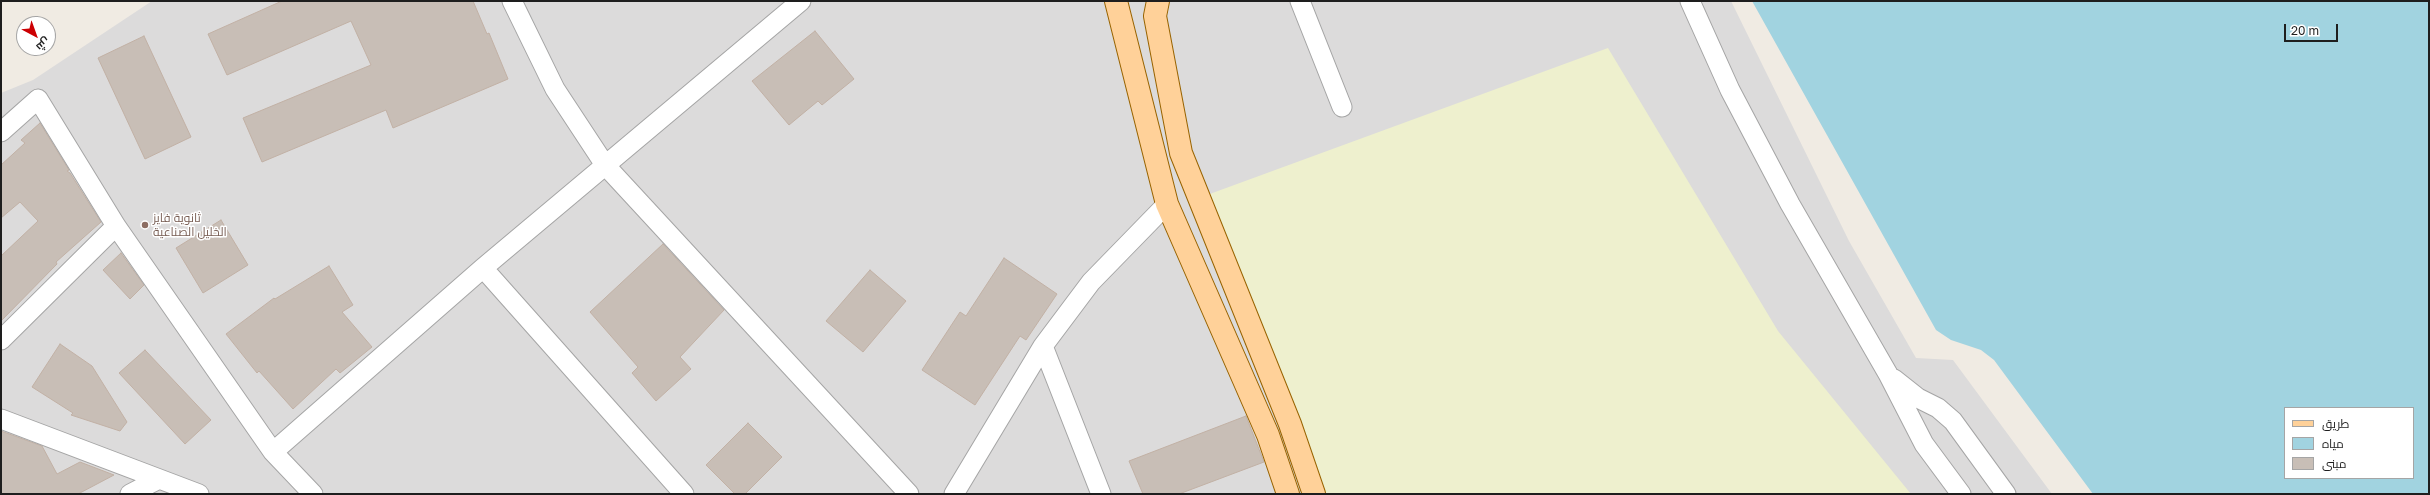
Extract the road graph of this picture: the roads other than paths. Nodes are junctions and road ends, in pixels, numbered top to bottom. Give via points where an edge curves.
1 (512, 1) edge
2 (801, 1) edge
3 (1116, 1) edge
4 (1300, 1) edge
5 (1690, 1) edge
6 (1156, 8) edge
7 (1123, 26) junction
8 (1342, 107) dead end
9 (1, 132) edge
10 (605, 165) junction
11 (1167, 204) junction
12 (116, 226) junction
13 (483, 268) junction
14 (1, 340) edge
15 (1043, 346) junction
16 (1888, 374) junction
17 (1, 419) edge
18 (273, 452) junction
19 (159, 479) junction
20 (130, 494) edge
21 (199, 494) edge
22 (313, 494) edge
23 (684, 494) edge
24 (909, 494) edge
25 (954, 494) edge
26 (1101, 494) edge
27 (1288, 494) edge
28 (1314, 494) edge
29 (1961, 494) edge
30 (2006, 494) edge

1 - 10 street via 555,89
2 - 10 street
3 - 7 main road
4 - 8 street
5 - 16 street via 1730,90 1782,190
6 - 7 main road
6 - 28 main road via 1181,153 1290,424
7 - 11 main road
9 - 12 street via 38,99
10 - 13 street
10 - 24 street
11 - 15 street via 1091,282
11 - 27 main road via 1268,435
12 - 14 street
12 - 18 street
13 - 18 street
13 - 23 street
15 - 25 street
15 - 26 street
16 - 29 street via 1924,444
16 - 30 street via 1918,398 1938,408 1952,421
17 - 19 street
18 - 22 street
19 - 20 street
19 - 21 street

